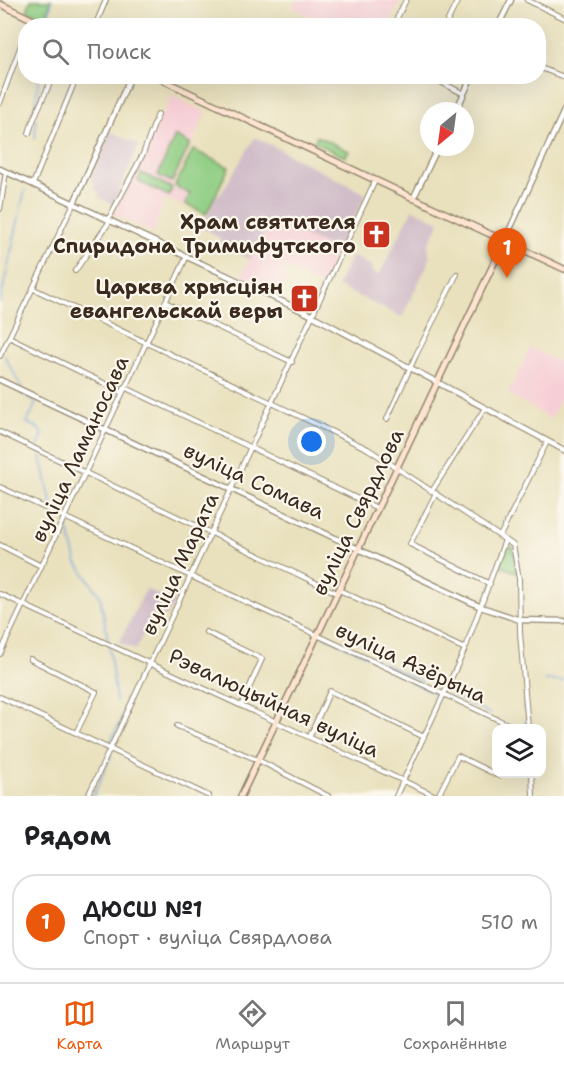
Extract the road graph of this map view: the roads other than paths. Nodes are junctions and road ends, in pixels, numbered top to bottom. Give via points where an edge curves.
1 (106, 0) edge
2 (406, 0) edge
3 (458, 0) edge
4 (512, 0) edge
5 (527, 0) edge
6 (0, 4) edge
7 (29, 18) edge
8 (98, 18) edge
9 (397, 18) edge
10 (449, 18) edge
11 (502, 18) edge
12 (564, 18) edge
13 (18, 53) edge
14 (546, 70) edge
15 (564, 77) edge
16 (50, 84) edge
17 (74, 84) edge
18 (127, 84) edge
19 (171, 84) edge
20 (445, 84) edge
21 (468, 84) edge
22 (464, 94) junction
23 (460, 102) edge
24 (0, 103) edge
25 (564, 111) edge
26 (159, 114) dead end
27 (29, 133) dead end
28 (434, 156) edge
29 (0, 169) edge
30 (6, 172) junction
31 (375, 181) junction
32 (33, 184) junction
33 (413, 200) junction
34 (74, 203) junction
35 (0, 209) edge
36 (109, 220) junction
37 (504, 242) junction
38 (187, 256) junction
39 (564, 269) edge
40 (75, 271) dead end
41 (457, 274) dead end
42 (34, 289) junction
43 (165, 302) junction
44 (314, 316) junction
45 (9, 337) junction
46 (146, 343) junction
47 (0, 356) edge
48 (292, 362) junction
49 (410, 367) junction
50 (0, 380) edge
51 (438, 382) junction
52 (123, 390) junction
53 (273, 404) junction
54 (485, 408) junction
55 (387, 419) dead end
56 (105, 429) junction
57 (0, 432) edge
58 (547, 442) junction
59 (251, 447) junction
60 (564, 450) edge
61 (397, 467) junction
62 (85, 471) junction
63 (0, 487) edge
64 (231, 489) junction
65 (434, 492) junction
66 (377, 508) junction
67 (65, 517) junction
68 (210, 533) junction
69 (500, 536) junction
70 (505, 540) junction
71 (0, 545) edge
72 (357, 548) junction
73 (41, 566) junction
74 (191, 576) junction
75 (490, 584) junction
76 (338, 592) junction
77 (0, 594) edge
78 (24, 604) junction
79 (481, 607) junction
80 (520, 620) junction
81 (564, 621) edge
82 (206, 632) dead end
83 (317, 635) junction
84 (465, 649) junction
85 (0, 654) edge
86 (30, 659) dead end
87 (150, 662) junction
88 (444, 695) junction
89 (0, 698) edge
90 (242, 704) junction
91 (276, 720) junction
92 (505, 724) edge
93 (528, 724) edge
94 (177, 726) dead end
95 (76, 733) junction
96 (310, 736) junction
97 (424, 737) junction
98 (110, 749) junction
99 (258, 760) junction
100 (492, 773) edge
101 (532, 778) edge
102 (404, 781) junction
103 (88, 796) edge
104 (208, 796) edge
105 (241, 796) edge
106 (328, 796) edge
107 (396, 796) edge
108 (437, 796) edge
109 (533, 796) edge

1 - 8 street
2 - 9 street
3 - 10 street
4 - 11 street
5 - 12 street
6 - 7 main road
13 - 24 street
14 - 15 street
16 - 27 street
17 - 32 street
18 - 34 street
19 - 31 main road
20 - 22 street
21 - 22 street
22 - 23 street
25 - 37 street
26 - 36 street
28 - 33 street
29 - 30 street
30 - 32 street
30 - 35 street
31 - 33 main road
31 - 44 street, вуліца Марата
32 - 34 street
33 - 37 main road
34 - 36 street
34 - 42 street
36 - 38 street
36 - 40 street
37 - 39 main road
37 - 51 main road, вуліца Свярдлова
38 - 43 street, вуліца Ламаносава
38 - 44 street
41 - 49 street
42 - 45 street
42 - 46 street
43 - 46 street, вуліца Ламаносава
43 - 48 street
44 - 48 street, вуліца Марата
44 - 49 street
45 - 47 street
45 - 52 street
46 - 52 street, вуліца Ламаносава
46 - 53 street
48 - 53 street, вуліца Марата
49 - 51 street
49 - 55 street
50 - 56 street, вуліца Сомава
51 - 54 street
51 - 61 main road, вуліца Свярдлова
52 - 56 street, вуліца Ламаносава
52 - 59 street
53 - 59 street, вуліца Марата
53 - 61 street via 339,433
54 - 58 street
54 - 65 street
56 - 62 street, вуліца Ламаносава
56 - 64 street, вуліца Сомава
57 - 62 street
58 - 60 street
58 - 69 street
59 - 64 street, вуліца Марата
59 - 66 street
61 - 65 street
61 - 66 main road, вуліца Свярдлова
62 - 67 street, вуліца Ламаносава
62 - 68 street
63 - 67 street, вуліца Азёрына
64 - 68 street, вуліца Марата
64 - 72 street, вуліца Сомава
65 - 69 street
65 - 75 street via 410,544
66 - 72 main road, вуліца Свярдлова
67 - 73 street, вуліца Ламаносава
67 - 74 street, вуліца Азёрына
68 - 74 street, вуліца Марата
68 - 76 street
69 - 70 street
70 - 75 street
70 - 80 street via 515,549
71 - 73 street
72 - 76 main road, вуліца Свярдлова
72 - 79 street, вуліца Сомава
73 - 78 street, вуліца Ламаносава
74 - 83 street, вуліца Азёрына
74 - 87 street, вуліца Марата
75 - 79 street
76 - 83 main road, вуліца Свярдлова
76 - 84 street
77 - 78 street, Рэвалюцыйная вуліца
78 - 85 street, вуліца Ламаносава
78 - 87 street, Рэвалюцыйная вуліца
79 - 80 street, вуліца Сомава
79 - 84 street
80 - 81 street, вуліца Сомава
80 - 93 street
82 - 90 street via 262,658
83 - 88 street, вуліца Азёрына
83 - 91 main road, вуліца Свярдлова
84 - 88 street
86 - 95 street via 96,692
87 - 90 street, Рэвалюцыйная вуліца
87 - 98 street, вуліца Марата
88 - 92 street, вуліца Азёрына
88 - 97 street
89 - 95 street
90 - 91 street, Рэвалюцыйная вуліца
91 - 96 street, Рэвалюцыйная вуліца
91 - 99 main road, вуліца Свярдлова
94 - 99 street
95 - 98 street
96 - 97 street via 330,691
96 - 102 street, Рэвалюцыйная вуліца
97 - 102 street
98 - 103 street, вуліца Марата
98 - 104 street
99 - 105 main road, вуліца Свярдлова
99 - 106 street
100 - 108 street via 458,756
101 - 109 street
102 - 107 street
102 - 108 street, Рэвалюцыйная вуліца

